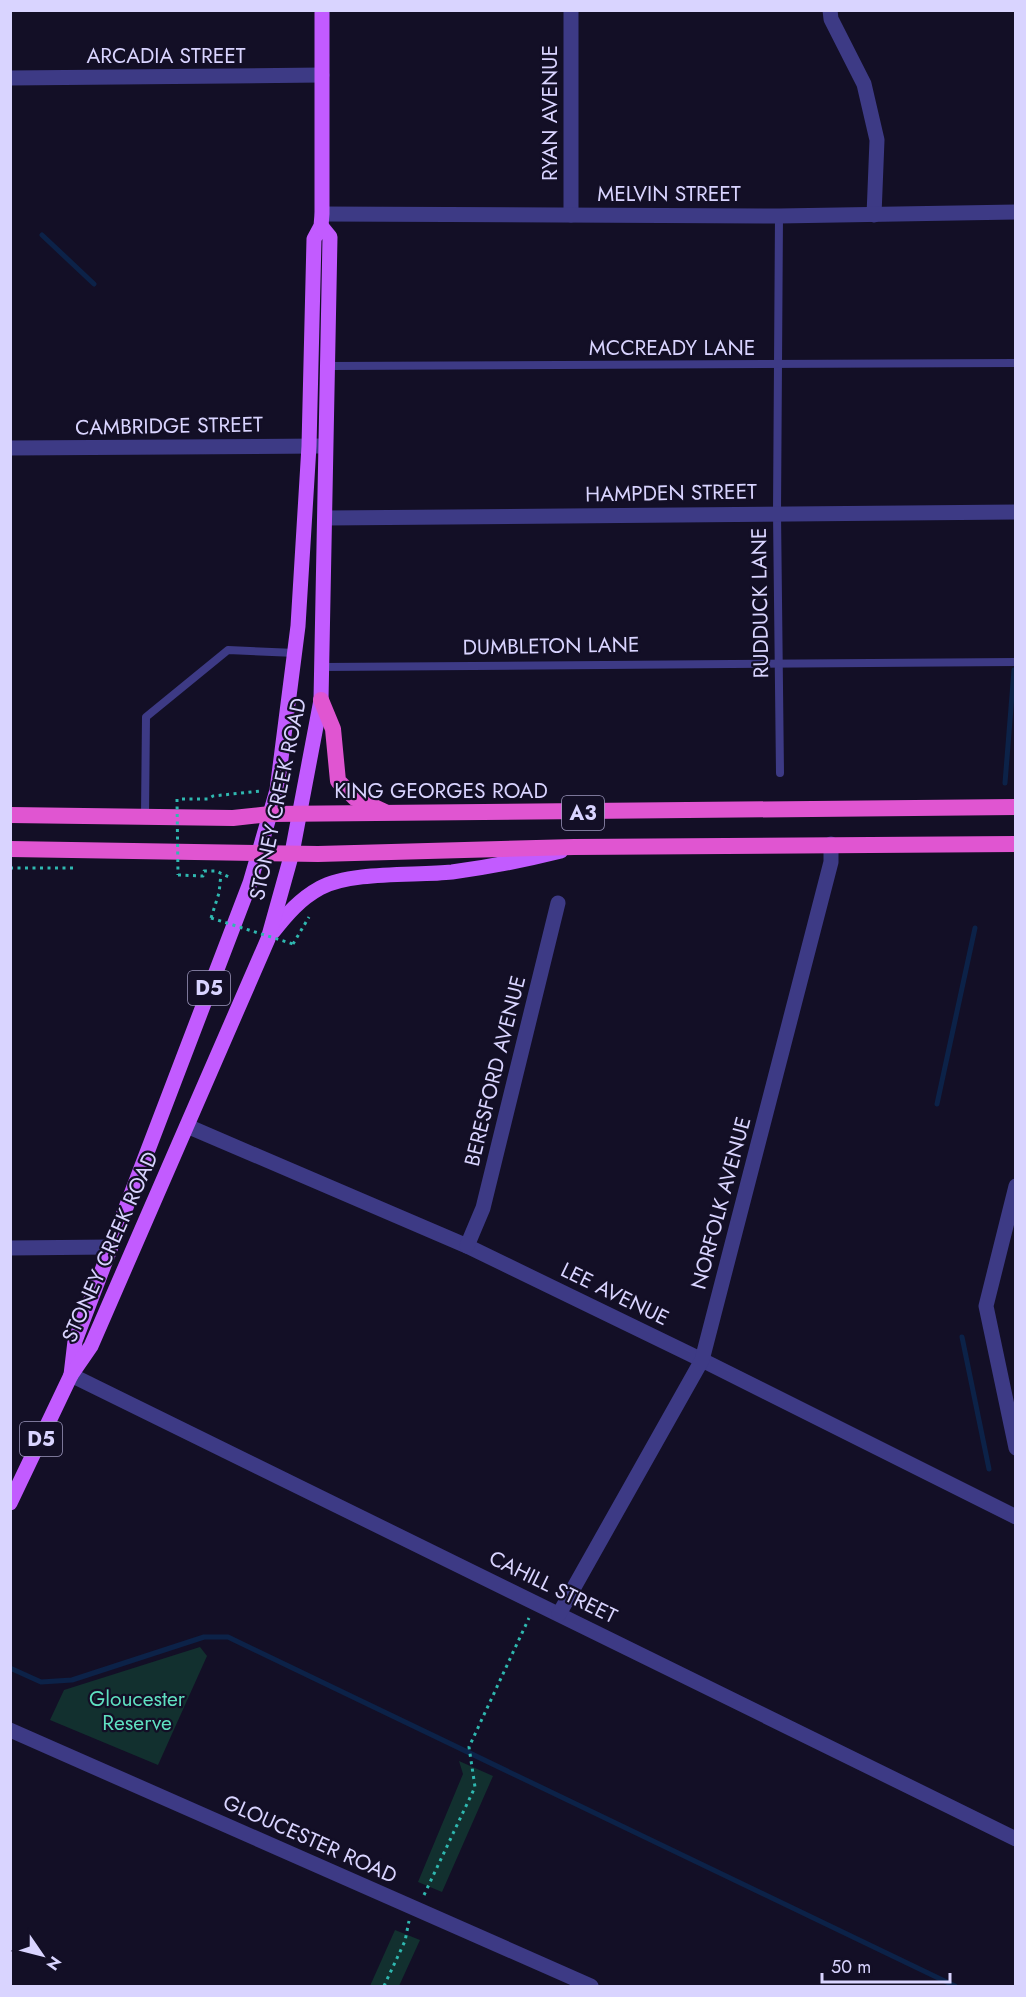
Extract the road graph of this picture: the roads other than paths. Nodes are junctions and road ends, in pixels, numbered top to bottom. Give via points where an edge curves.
1 (322, 10) edge
2 (571, 10) edge
3 (830, 10) edge
4 (322, 75) junction
5 (10, 78) edge
6 (1016, 213) edge
7 (571, 215) junction
8 (874, 215) junction
9 (779, 216) junction
10 (322, 220) junction
11 (1016, 363) edge
12 (329, 366) junction
13 (778, 366) junction
14 (309, 446) junction
15 (328, 446) junction
16 (10, 448) edge
17 (1016, 512) edge
18 (777, 513) junction
19 (327, 518) junction
20 (296, 653) junction
21 (779, 662) junction
22 (1016, 662) edge
23 (322, 667) junction
24 (321, 700) junction
25 (780, 773) dead end
26 (1016, 807) edge
27 (270, 814) junction
28 (389, 814) junction
29 (10, 815) edge
30 (145, 815) junction
31 (300, 816) junction
32 (831, 844) junction
33 (1016, 844) edge
34 (574, 847) junction
35 (10, 849) edge
36 (292, 853) junction
37 (260, 854) junction
38 (558, 903) dead end
39 (268, 939) junction
40 (187, 1126) junction
41 (1016, 1186) edge
42 (467, 1246) junction
43 (110, 1247) junction
44 (10, 1248) edge
45 (702, 1360) junction
46 (71, 1375) junction
47 (1016, 1448) edge
48 (10, 1503) edge
49 (1014, 1514) edge
50 (560, 1614) junction
51 (10, 1730) edge
52 (1016, 1839) edge
53 (591, 1986) edge

1 - 4 main road, STONEY CREEK ROAD
2 - 7 street, RYAN AVENUE
3 - 8 street via 864,84 877,140
4 - 5 street, ARCADIA STREET
4 - 10 main road, STONEY CREEK ROAD
6 - 8 street, MELVIN STREET
7 - 9 street, MELVIN STREET
7 - 10 street, MELVIN STREET
8 - 9 street, MELVIN STREET
9 - 13 lane, RUDDUCK LANE
10 - 12 main road, STONEY CREEK ROAD via 330,237
10 - 14 main road, STONEY CREEK ROAD via 314,239
11 - 13 lane, MCCREADY LANE
12 - 13 lane, MCCREADY LANE
12 - 15 main road, STONEY CREEK ROAD
13 - 18 lane, RUDDUCK LANE
14 - 15 street, CAMBRIDGE STREET
14 - 16 street, CAMBRIDGE STREET
14 - 20 main road, STONEY CREEK ROAD
15 - 19 main road, STONEY CREEK ROAD
17 - 18 street, HAMPDEN STREET
18 - 19 street, HAMPDEN STREET
18 - 21 lane, RUDDUCK LANE
19 - 23 main road, STONEY CREEK ROAD
20 - 27 main road, STONEY CREEK ROAD via 277,790
20 - 30 lane via 228,650 146,717
21 - 22 lane, DUMBLETON LANE
21 - 23 lane, DUMBLETON LANE
21 - 25 lane, RUDDUCK LANE
23 - 24 main road, STONEY CREEK ROAD
24 - 28 highway via 333,729 338,781 356,798
24 - 31 main road, STONEY CREEK ROAD
26 - 28 highway, KING GEORGES ROAD / A3
27 - 30 highway, KING GEORGES ROAD / A3 via 233,818
27 - 31 highway, KING GEORGES ROAD / A3
27 - 37 main road, STONEY CREEK ROAD
28 - 31 highway, KING GEORGES ROAD / A3
29 - 30 highway, KING GEORGES ROAD / A3
31 - 36 main road, STONEY CREEK ROAD
32 - 33 highway, A3
32 - 34 highway, A3
32 - 45 street, NORFOLK AVENUE via 831,862
34 - 36 highway, A3
34 - 39 main road via 452,872 345,880 321,888 290,910
35 - 37 highway, A3
36 - 37 highway, A3
36 - 39 main road, STONEY CREEK ROAD / D5
37 - 43 main road, STONEY CREEK ROAD / D5
38 - 42 street, BERESFORD AVENUE via 483,1208
39 - 40 main road, STONEY CREEK ROAD / D5
40 - 42 street, LEE AVENUE
40 - 46 main road, STONEY CREEK ROAD / D5 via 91,1346
41 - 47 street via 986,1306
42 - 45 street, LEE AVENUE
43 - 44 street
43 - 46 main road, STONEY CREEK ROAD / D5 via 75,1341
45 - 49 street, LEE AVENUE
45 - 50 street, NORFOLK AVENUE
46 - 48 main road, STONEY CREEK ROAD / D5
46 - 50 street, CAHILL STREET
50 - 52 street, CAHILL STREET
51 - 53 street, GLOUCESTER ROAD

